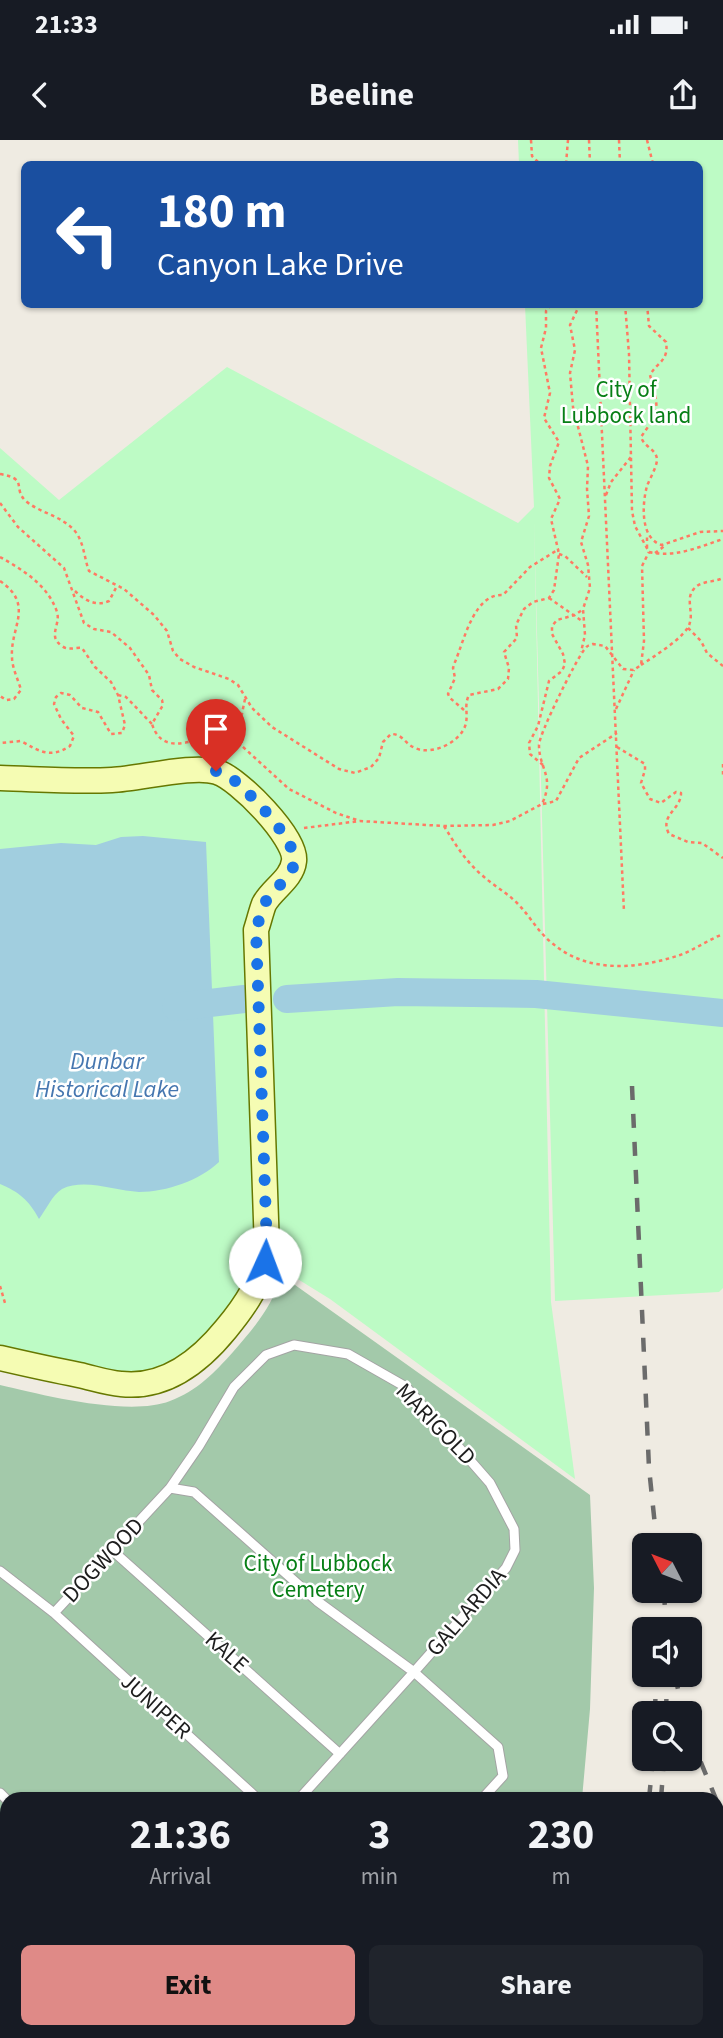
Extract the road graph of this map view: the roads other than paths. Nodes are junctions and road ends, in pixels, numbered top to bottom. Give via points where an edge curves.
1 (0, 778) edge
2 (0, 1358) edge
3 (170, 1488) junction
4 (113, 1550) junction
5 (515, 1550) joint
6 (0, 1571) edge
7 (54, 1613) junction
8 (414, 1672) junction
9 (340, 1754) junction
10 (250, 1792) edge
11 (305, 1792) edge
12 (488, 1792) edge

1 - 2 street via 113,780 216,771 233,780 280,828 294,852 289,875 264,904 256,930 267,1249 252,1294 195,1362 149,1384 120,1384
3 - 4 lane, DOGWOOD
3 - 5 lane, MARIGOLD via 234,1387 266,1355 294,1345 321,1349 348,1354 405,1387 491,1483 514,1529
3 - 8 lane via 194,1492 317,1601
4 - 7 lane, DOGWOOD
4 - 9 lane, KALE
5 - 8 lane, GALLARDIA via 506,1568
6 - 7 lane, DOGWOOD
7 - 10 lane, JUNIPER
8 - 9 lane, GALLARDIA
8 - 12 lane, GALLARDIA via 498,1747 503,1776
9 - 11 lane, GALLARDIA

